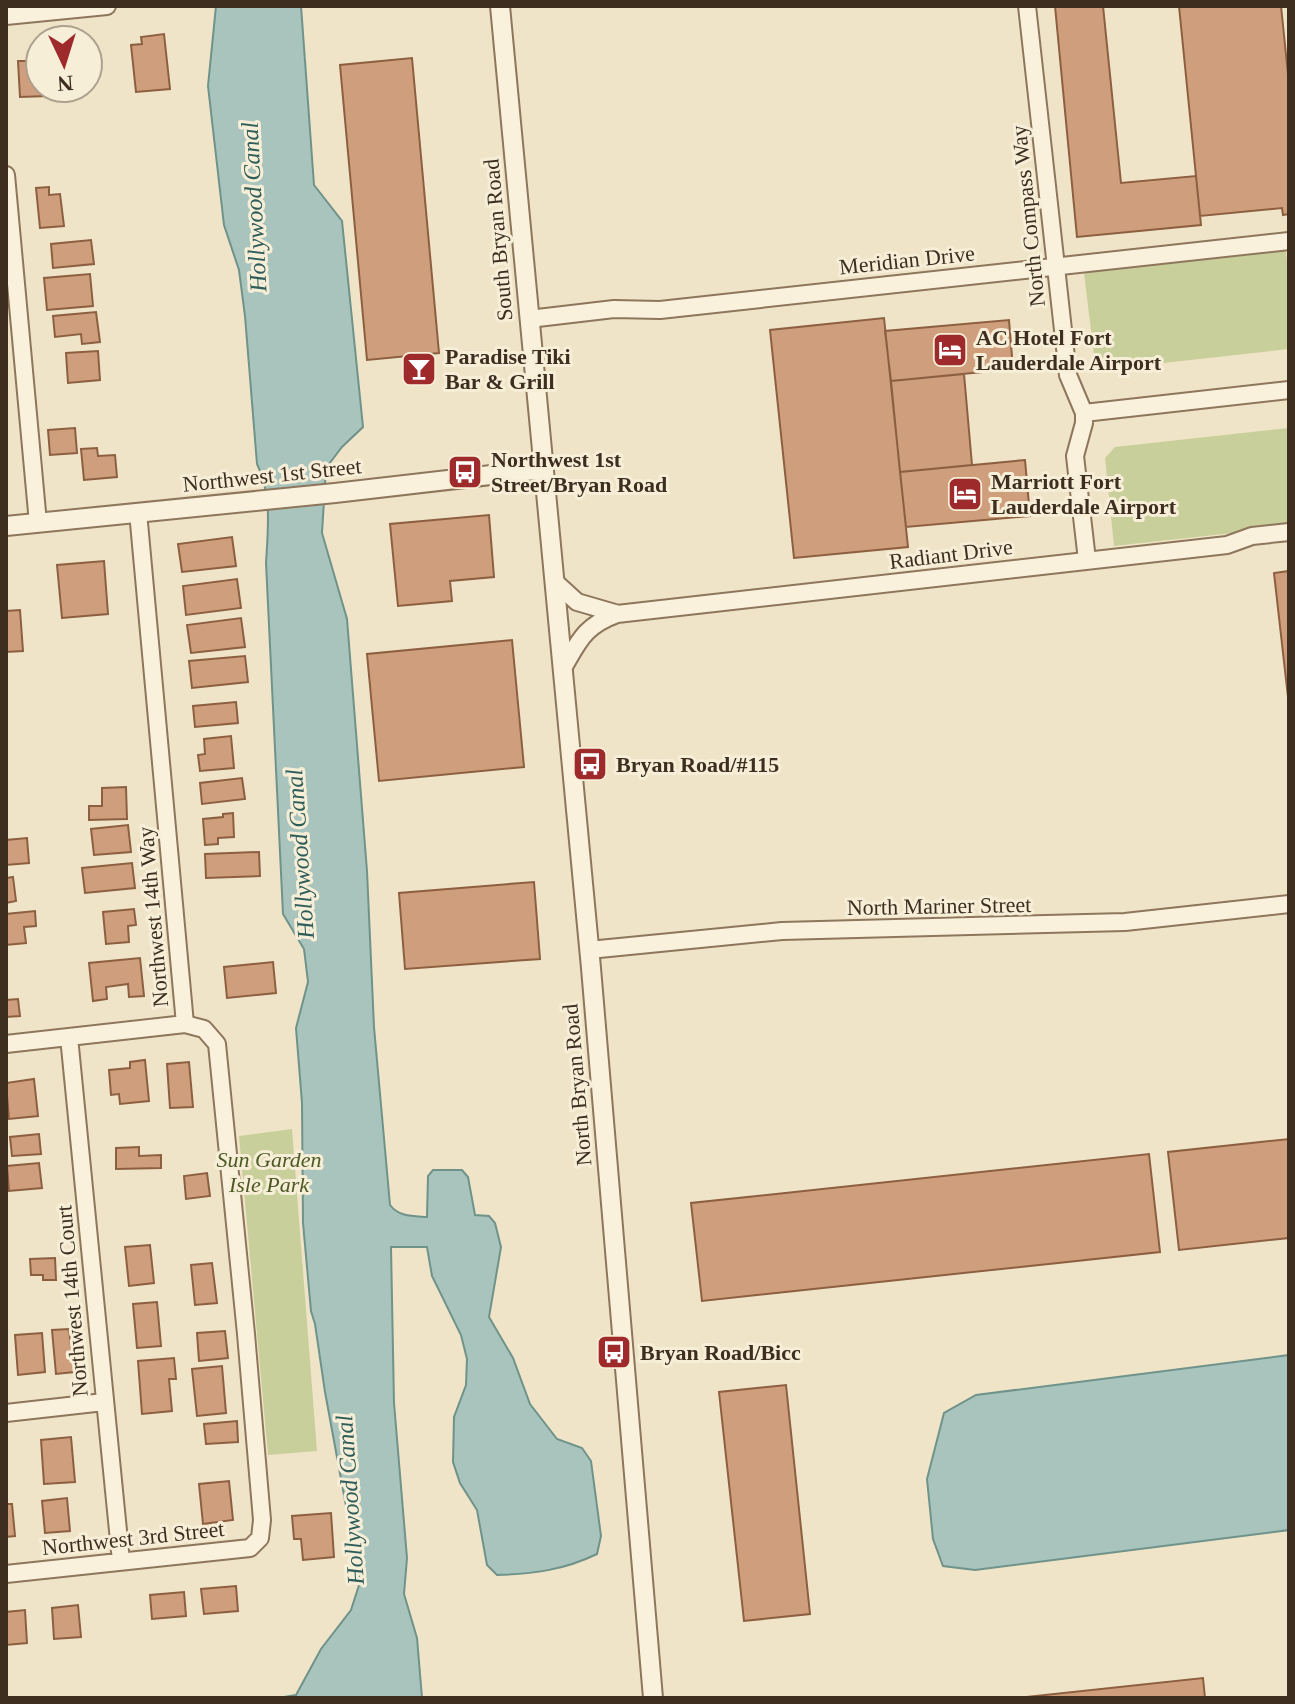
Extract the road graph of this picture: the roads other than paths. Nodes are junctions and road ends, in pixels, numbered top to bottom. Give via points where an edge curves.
1 (107, 6) edge
2 (500, 6) edge
3 (1027, 6) edge
4 (6, 16) edge
5 (6, 175) edge
6 (1289, 241) edge
7 (1056, 266) junction
8 (529, 319) junction
9 (1289, 390) edge
10 (1084, 413) junction
11 (543, 469) junction
12 (138, 512) junction
13 (38, 523) junction
14 (6, 526) edge
15 (1289, 532) edge
16 (1087, 560) junction
17 (554, 581) junction
18 (617, 614) junction
19 (562, 670) junction
20 (1289, 904) edge
21 (589, 950) junction
22 (185, 1024) junction
23 (69, 1037) junction
24 (6, 1044) edge
25 (104, 1402) junction
26 (6, 1413) edge
27 (260, 1538) joint
28 (121, 1561) junction
29 (6, 1574) edge
30 (653, 1698) edge

1 - 4 street
2 - 8 street, South Bryan Road
3 - 7 street, North Compass Way
5 - 13 street
6 - 7 street, Meridian Drive
7 - 8 street, Meridian Drive via 660,310 614,309
7 - 10 street, North Compass Way via 1068,375
8 - 11 street, South Bryan Road
9 - 10 street
10 - 16 street via 1075,456
11 - 12 street, Northwest 1st Street
11 - 17 street, North Bryan Road
12 - 13 street, Northwest 1st Street
12 - 22 street, Northwest 14th Way
13 - 14 street, Northwest 1st Street
15 - 16 street, Radiant Drive via 1227,545
16 - 18 street, Radiant Drive
17 - 18 street, Radiant Drive via 577,602
17 - 19 street, North Bryan Road
18 - 19 street, Radiant Drive via 587,629
19 - 21 street, North Bryan Road
20 - 21 street, North Mariner Street via 1125,922 782,931
21 - 30 street, North Bryan Road
22 - 23 street
22 - 27 street, Northwest 14th Way via 204,1029 217,1044
23 - 24 street
23 - 25 street, Northwest 14th Court
25 - 26 street
25 - 28 street, Northwest 14th Court
27 - 28 street, Northwest 3rd Street via 250,1548
28 - 29 street, Northwest 3rd Street

